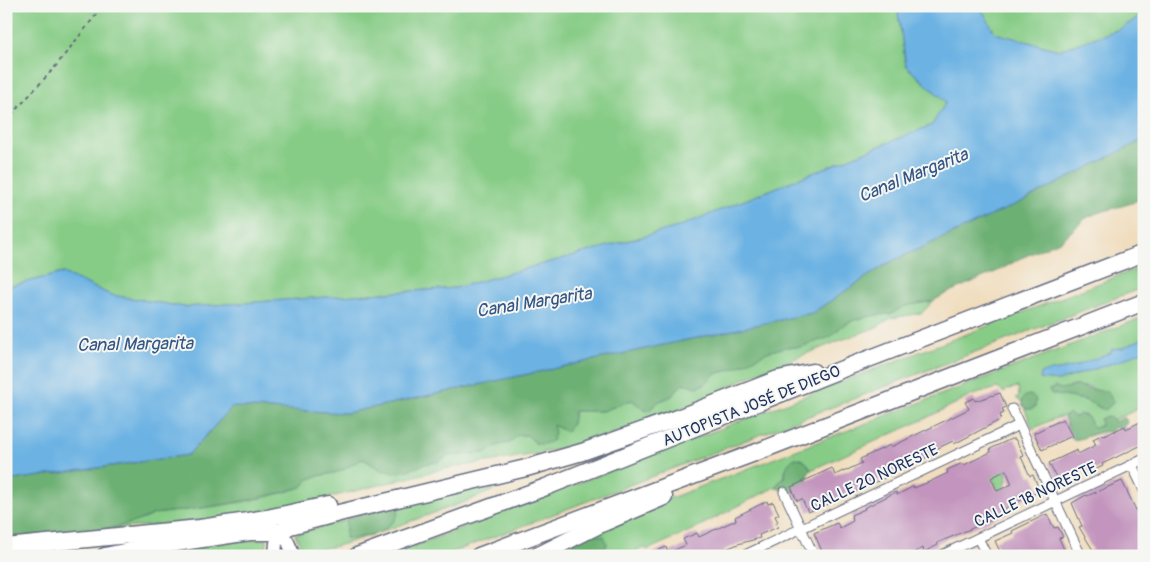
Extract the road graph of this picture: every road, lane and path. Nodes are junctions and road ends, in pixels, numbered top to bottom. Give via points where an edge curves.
1 (104, 6) edge
2 (6, 121) edge
3 (1144, 253) edge
4 (1144, 302) edge
5 (850, 366) junction
6 (1012, 409) dead end
7 (1018, 425) junction
8 (610, 442) junction
9 (756, 452) junction
10 (1144, 460) edge
11 (1132, 465) junction
12 (1144, 490) edge
13 (784, 492) dead end
14 (1056, 501) junction
15 (801, 528) junction
16 (280, 532) junction
17 (978, 538) junction
18 (6, 547) edge
19 (148, 547) junction
20 (23, 556) edge
21 (105, 556) edge
22 (275, 556) edge
23 (294, 556) edge
24 (357, 556) edge
25 (479, 556) edge
26 (537, 556) edge
27 (743, 556) edge
28 (814, 556) edge
29 (940, 556) edge
30 (988, 556) edge
31 (1081, 556) edge

1 - 2 path
3 - 5 highway, AUTOPISTA JOSÉ DE DIEGO
4 - 9 highway
5 - 8 highway via 778,379
5 - 24 highway, AUTOPISTA JOSÉ DE DIEGO via 538,490
6 - 7 street
7 - 14 street
7 - 15 street, CALLE 20 NORESTE
8 - 16 highway via 526,468 290,526
8 - 18 highway via 267,518 200,528
9 - 25 highway
9 - 26 highway via 723,476 607,521
10 - 11 street, CALLE 18 NORESTE
11 - 12 street
11 - 14 street, CALLE 18 NORESTE
13 - 15 street
14 - 17 street, CALLE 18 NORESTE
14 - 31 street
15 - 27 street, CALLE 20 NORESTE
15 - 28 street
16 - 19 highway via 250,532
16 - 22 main road
16 - 23 main road
17 - 29 street, CALLE 18 NORESTE
17 - 30 street
19 - 20 highway via 122,546
19 - 21 highway

